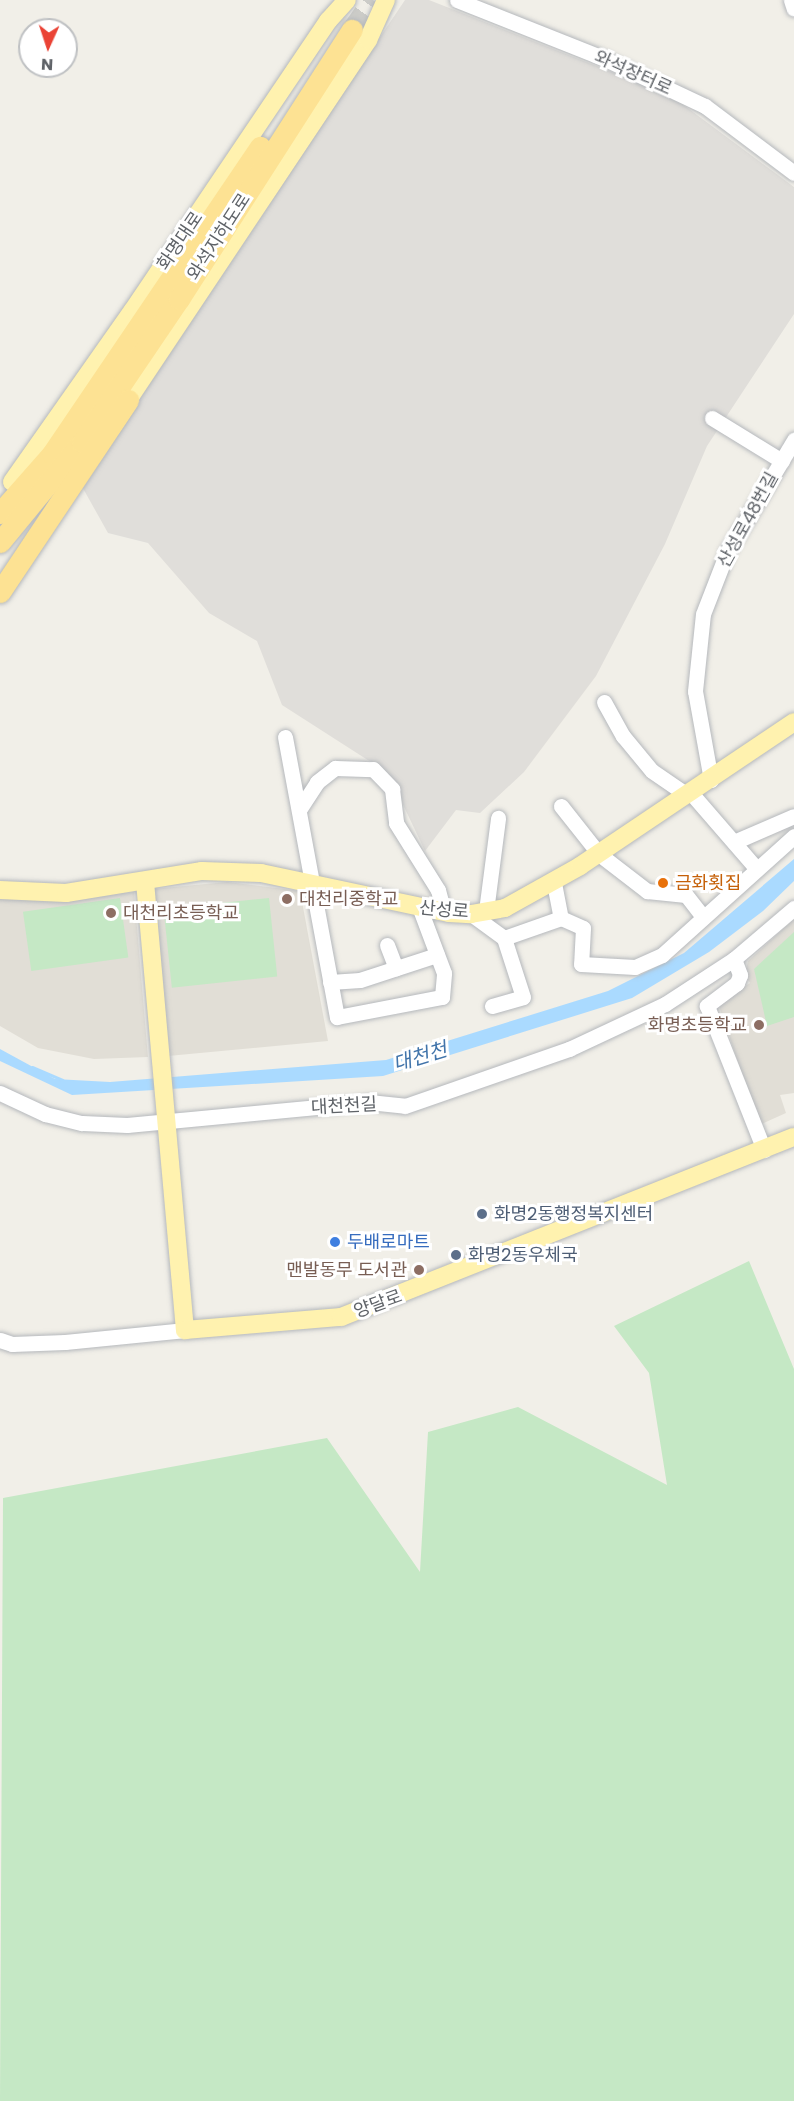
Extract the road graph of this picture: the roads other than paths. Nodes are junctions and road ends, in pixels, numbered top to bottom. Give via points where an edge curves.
1 (347, 0) edge
2 (386, 0) edge
3 (457, 0) edge
4 (791, 0) edge
5 (794, 9) edge
6 (794, 173) edge
7 (172, 282) joint
8 (128, 400) junction
9 (712, 418) dead end
10 (794, 440) edge
11 (82, 442) junction
12 (52, 454) junction
13 (782, 461) junction
14 (6, 487) edge
15 (0, 513) edge
16 (0, 542) edge
17 (0, 592) edge
18 (604, 702) dead end
19 (794, 722) edge
20 (285, 737) dead end
21 (711, 780) junction
22 (689, 794) junction
23 (561, 806) dead end
24 (298, 810) junction
25 (794, 816) edge
26 (498, 818) dead end
27 (794, 836) edge
28 (734, 842) junction
29 (599, 854) junction
30 (756, 868) junction
31 (145, 882) junction
32 (554, 883) junction
33 (312, 884) junction
34 (0, 890) edge
35 (794, 908) edge
36 (420, 909) junction
37 (444, 912) junction
38 (478, 913) junction
39 (703, 917) junction
40 (561, 918) junction
41 (504, 938) junction
42 (387, 945) dead end
43 (437, 955) junction
44 (734, 959) junction
45 (396, 968) junction
46 (330, 982) junction
47 (697, 985) junction
48 (492, 1005) dead end
49 (707, 1006) junction
50 (0, 1093) edge
51 (166, 1119) junction
52 (794, 1137) edge
53 (764, 1150) junction
54 (184, 1330) junction
55 (0, 1340) edge

1 - 14 main road, 화명대로 via 327,21 134,310
2 - 8 main road via 368,40
3 - 6 street, 와석장터로 via 605,59 705,106
4 - 5 street
7 - 11 highway, 와석지하도로 via 346,27 179,299
7 - 12 highway, 화명대로
8 - 11 highway
8 - 17 highway
9 - 13 street
10 - 13 street, 산성로48번길
11 - 16 highway
12 - 14 highway
12 - 15 highway, 화명대로
13 - 21 street, 산성로48번길 via 727,552 704,614 694,691
18 - 22 street via 623,736 652,771
19 - 21 main road, 산성로
20 - 24 street
21 - 22 main road, 산성로
22 - 28 street
22 - 29 main road, 산성로
23 - 29 street
24 - 33 street
24 - 37 street via 317,782 334,768 373,769 392,789 396,823 438,891
25 - 28 street
26 - 38 street
27 - 30 street
28 - 30 street
29 - 32 main road, 산성로
29 - 39 street via 647,891 687,895
30 - 39 street
31 - 33 main road, 산성로 via 201,871 261,873
31 - 34 main road, 산성로 via 66,893
31 - 51 main road
32 - 38 main road, 산성로 via 521,901
32 - 40 street
33 - 36 main road, 산성로
33 - 46 street
35 - 44 street, 대천천길
36 - 37 main road, 산성로
36 - 43 street
37 - 38 main road, 산성로
38 - 41 street
39 - 40 street via 662,955 635,967 581,964 583,928
40 - 41 street
41 - 48 street via 523,997
42 - 45 street
43 - 45 street
43 - 46 street via 444,973 442,997 337,1017
44 - 47 street, 대천천길
44 - 49 street via 740,975 737,983
45 - 46 street via 360,980
47 - 49 street
47 - 51 street, 대천천길 via 569,1049 405,1106 369,1102
49 - 53 street
50 - 51 street, 대천천길 via 45,1114 82,1123
51 - 54 main road
52 - 53 main road, 양달로
53 - 54 main road, 양달로 via 341,1317
54 - 55 street, 양달로 via 65,1342 12,1344

